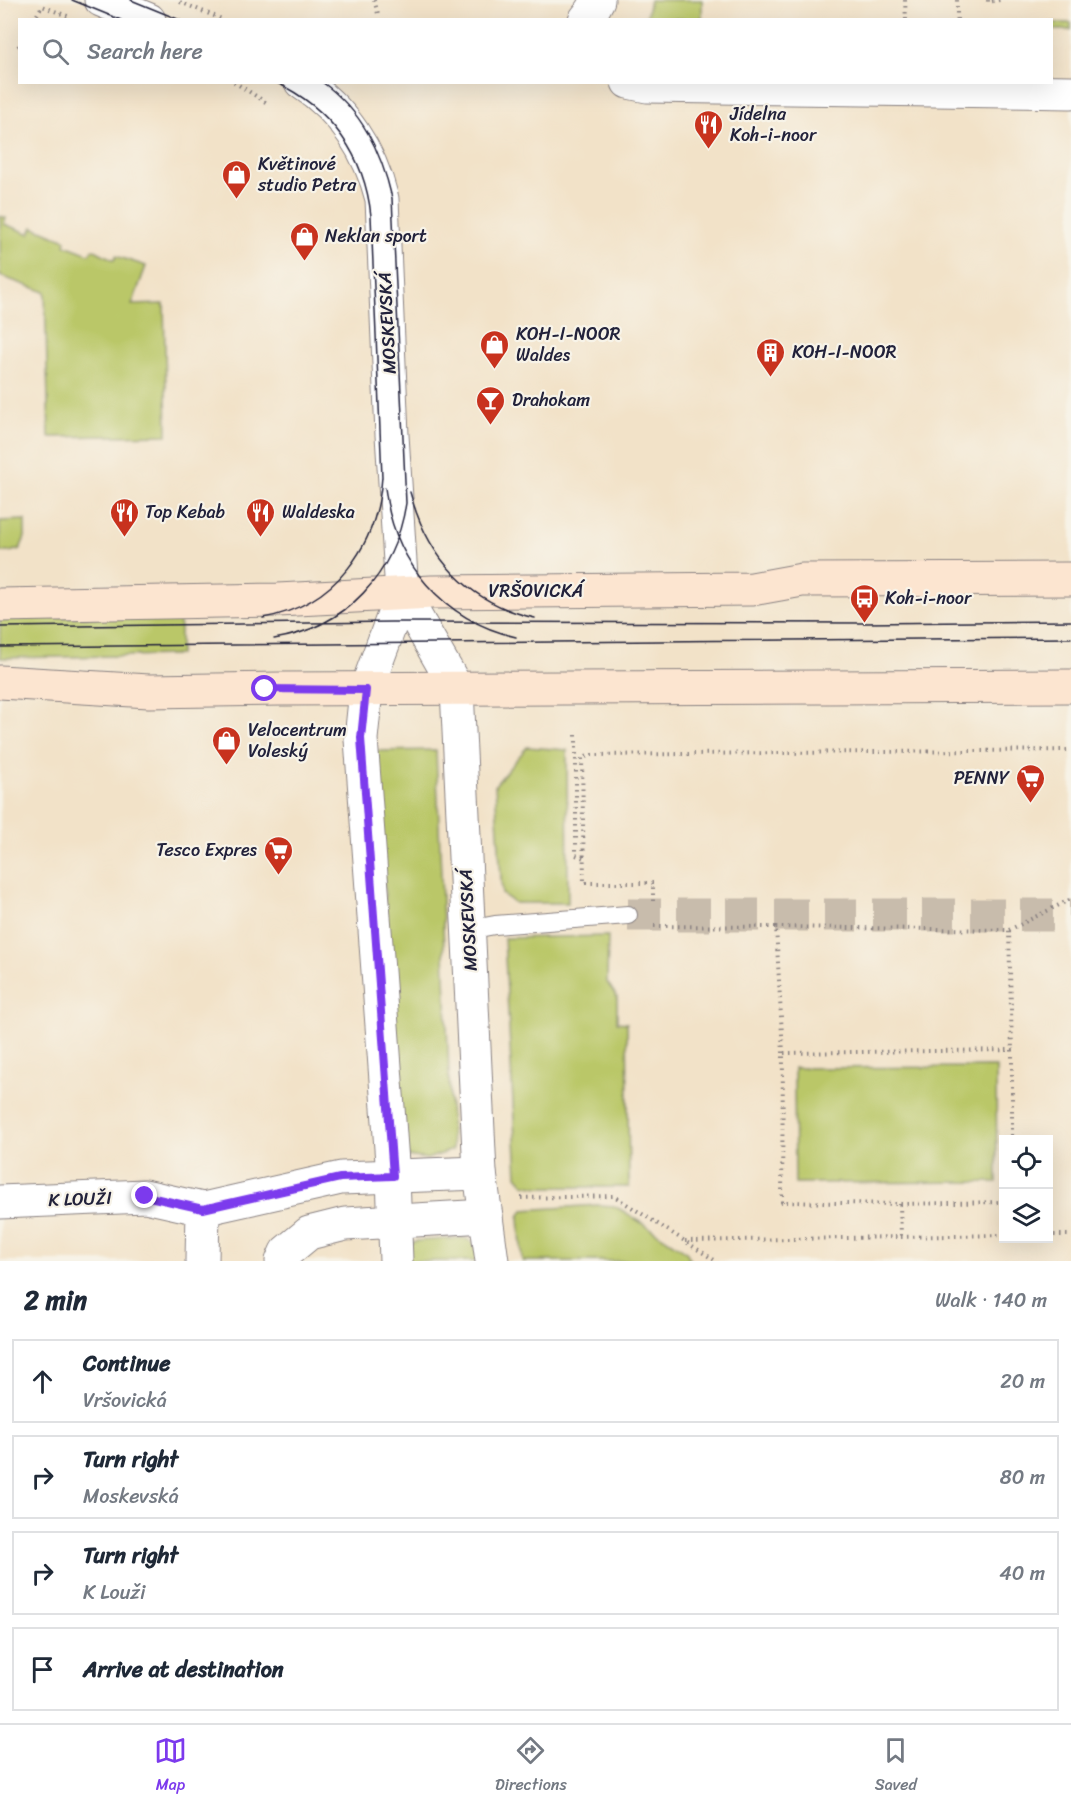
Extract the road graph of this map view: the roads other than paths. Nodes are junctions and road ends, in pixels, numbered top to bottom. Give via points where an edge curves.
1 (101, 0) edge
2 (598, 0) edge
3 (144, 18) edge
4 (587, 18) edge
5 (638, 84) edge
6 (314, 85) edge
7 (1071, 92) edge
8 (1071, 579) edge
9 (402, 593) junction
10 (0, 605) edge
11 (0, 681) edge
12 (1071, 686) edge
13 (457, 689) junction
14 (366, 690) junction
15 (628, 915) tunnel mouth
16 (468, 930) junction
17 (480, 1173) junction
18 (393, 1176) junction
19 (0, 1202) edge
20 (498, 1207) junction
21 (203, 1209) junction
22 (393, 1222) junction
23 (202, 1261) edge
24 (282, 1261) edge
25 (396, 1261) edge
26 (492, 1261) edge

1 - 3 street
2 - 4 street
5 - 7 street
6 - 9 street, MOSKEVSKÁ via 355,135 372,166 382,199
8 - 9 main road, VRŠOVICKÁ via 802,580 752,589
9 - 10 main road, VRŠOVICKÁ via 278,600
9 - 13 street, MOSKEVSKÁ
9 - 14 street, MOSKEVSKÁ
11 - 14 main road via 149,691
12 - 13 main road
13 - 14 main road
13 - 16 street, MOSKEVSKÁ
14 - 18 street, MOSKEVSKÁ via 361,738
15 - 16 lane
16 - 17 street, MOSKEVSKÁ
17 - 18 street, K LOUŽI
17 - 20 street, MOSKEVSKÁ
18 - 21 street, K LOUŽI via 340,1178
18 - 22 street, MOSKEVSKÁ
19 - 21 street, K LOUŽI via 145,1196
20 - 22 street
20 - 26 street, MOSKEVSKÁ
21 - 23 street
22 - 24 street via 345,1224 309,1233 286,1252
22 - 25 street, MOSKEVSKÁ

